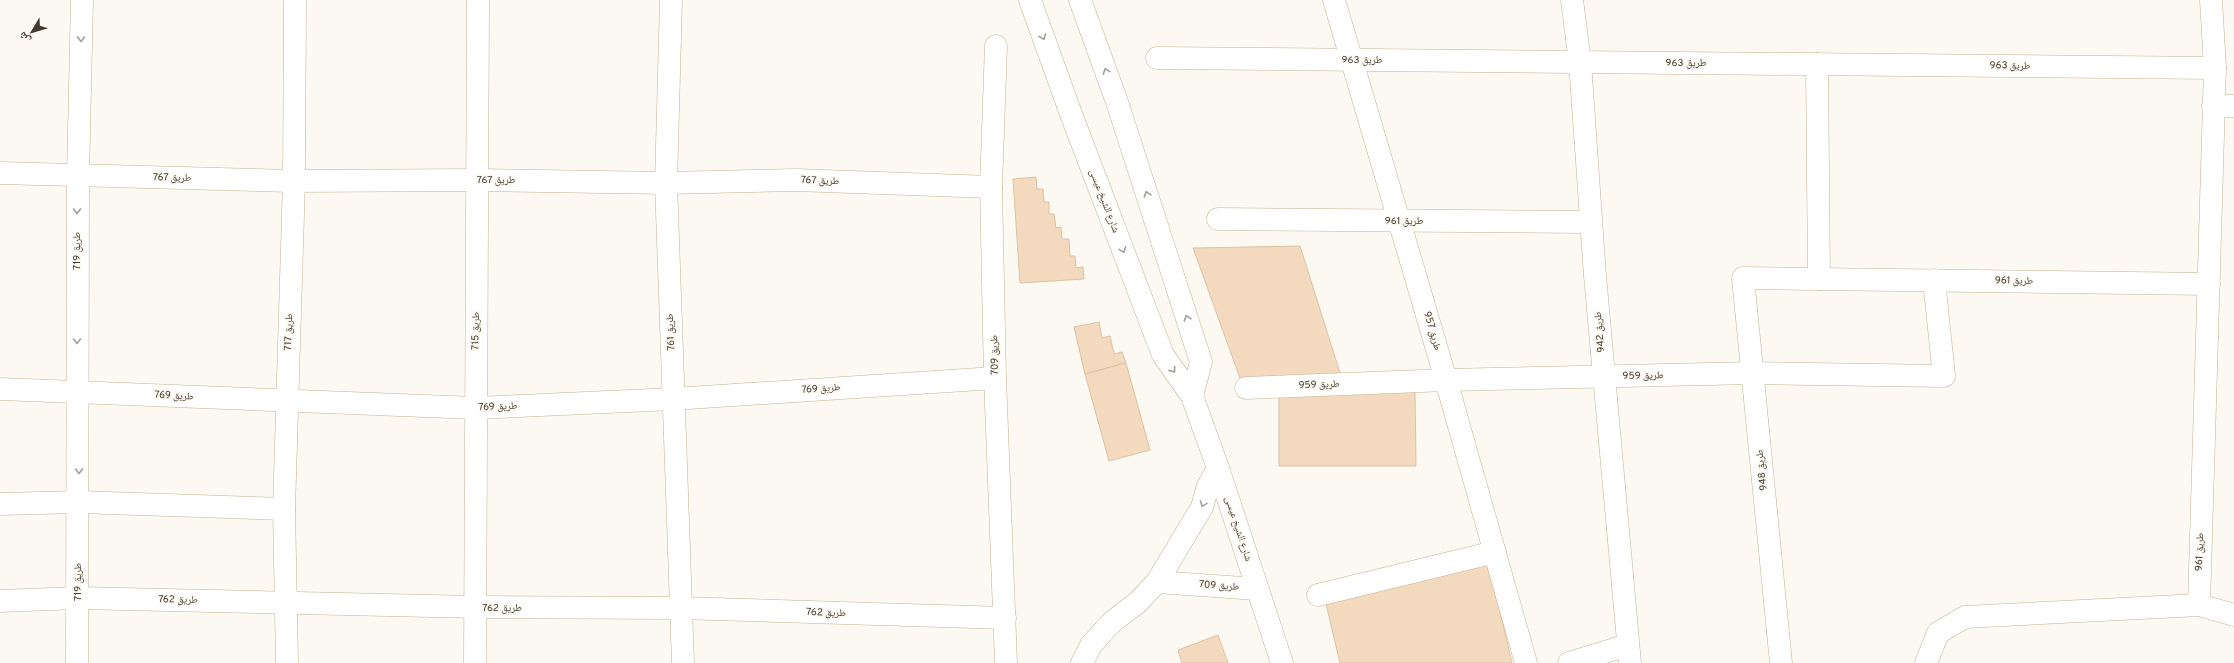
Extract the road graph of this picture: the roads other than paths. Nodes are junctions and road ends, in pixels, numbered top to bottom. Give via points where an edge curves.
1 (82, 0) edge
2 (295, 0) edge
3 (478, 0) edge
4 (671, 0) edge
5 (1030, 0) edge
6 (1080, 0) edge
7 (1334, 0) edge
8 (1572, 0) edge
9 (2211, 0) edge
10 (996, 46) dead end
11 (1157, 58) dead end
12 (1353, 60) junction
13 (1580, 62) junction
14 (1817, 64) junction
15 (2214, 68) junction
16 (2224, 106) edge
17 (0, 173) edge
18 (78, 176) junction
19 (478, 180) junction
20 (294, 181) junction
21 (666, 183) junction
22 (991, 187) junction
23 (1218, 219) dead end
24 (1400, 221) junction
25 (1590, 222) junction
26 (1743, 278) joint
27 (1819, 279) junction
28 (1934, 280) junction
29 (2209, 284) junction
30 (1752, 373) junction
31 (1604, 376) junction
32 (995, 378) junction
33 (1446, 380) junction
34 (1246, 388) dead end
35 (0, 389) edge
36 (77, 391) junction
37 (1192, 396) junction
38 (673, 399) junction
39 (287, 401) junction
40 (475, 408) junction
41 (1218, 468) junction
42 (79, 502) junction
43 (0, 504) edge
44 (284, 509) junction
45 (1495, 552) junction
46 (1157, 582) junction
47 (1257, 588) junction
48 (1318, 595) dead end
49 (78, 598) junction
50 (0, 601) edge
51 (285, 602) junction
52 (2199, 605) junction
53 (474, 608) junction
54 (680, 608) junction
55 (2234, 615) edge
56 (1005, 618) junction
57 (1629, 654) edge
58 (78, 663) edge
59 (288, 663) edge
60 (475, 663) edge
61 (682, 663) edge
62 (1006, 663) edge
63 (1082, 663) edge
64 (1282, 663) edge
65 (1526, 663) edge
66 (1569, 663) edge
67 (1781, 663) edge
68 (1926, 663) edge

1 -> 18 street, طريق 719
2 - 20 street, طريق 717
3 - 19 street, طريق 715
4 - 21 street, طريق 761
5 -> 37 street, شارع الشيخ عيسى via 1073,121 1163,355
37 -> 6 street via 1201,362 1117,102
7 - 12 street, طريق 957
8 - 13 street, طريق 942
9 - 15 street, طريق 961
10 - 22 street, طريق 709
11 - 12 street, طريق 963
12 - 13 street, طريق 963
12 - 24 street, طريق 957
13 - 14 street, طريق 963
13 - 25 street, طريق 942
14 - 15 street, طريق 963
14 - 27 street
15 - 16 street, طريق 961
16 - 29 street, طريق 961
17 - 18 street, طريق 767
18 - 20 street, طريق 767
18 -> 36 street, طريق 719
19 - 20 street, طريق 767
19 - 21 street, طريق 767
19 - 40 street, طريق 715
20 - 39 street, طريق 717
21 - 22 street, طريق 767 via 796,180
21 - 38 street, طريق 761
22 - 32 street, طريق 709
23 - 24 street, طريق 961
24 - 25 street, طريق 961
24 - 33 street, طريق 957
25 - 31 street, طريق 942
26 - 27 street, طريق 961
26 - 30 street, طريق 948
27 - 28 street, طريق 961
28 - 29 street, طريق 961
28 - 30 street, طريق 959 via 1944,376
29 - 52 street, طريق 961
30 - 31 street, طريق 959
30 - 67 street, طريق 948
31 - 33 street, طريق 959
31 - 57 street, طريق 942
32 - 38 street, طريق 769
32 - 56 street, طريق 709
33 - 34 street, طريق 959
33 - 45 street, طريق 957
35 - 36 street, طريق 769
36 - 39 street, طريق 769
36 -> 42 street, طريق 719
37 - 41 street, شارع الشيخ عيسى
38 - 40 street, طريق 769
38 - 54 street, طريق 761
39 - 40 street, طريق 769
39 - 44 street, طريق 717
40 - 53 street, طريق 715
41 -> 46 street via 1208,486 1202,507
41 - 47 street, شارع الشيخ عيسى
42 - 43 street
42 - 44 street
42 - 49 street, طريق 719
44 - 51 street, طريق 717
45 - 48 street
45 - 65 street, طريق 957
46 - 47 street, طريق 709
46 - 63 street via 1091,645
47 - 64 street, شارع الشيخ عيسى
49 - 50 street, طريق 762
49 - 51 street, طريق 762
49 - 58 street, طريق 719
51 - 53 street, طريق 762
51 - 59 street, طريق 717
52 - 55 street
52 - 68 street via 1965,617 1938,633
53 - 54 street, طريق 762
53 - 60 street, طريق 715
54 - 56 street, طريق 762
54 - 61 street, طريق 761
56 - 62 street, طريق 709
57 - 66 street

